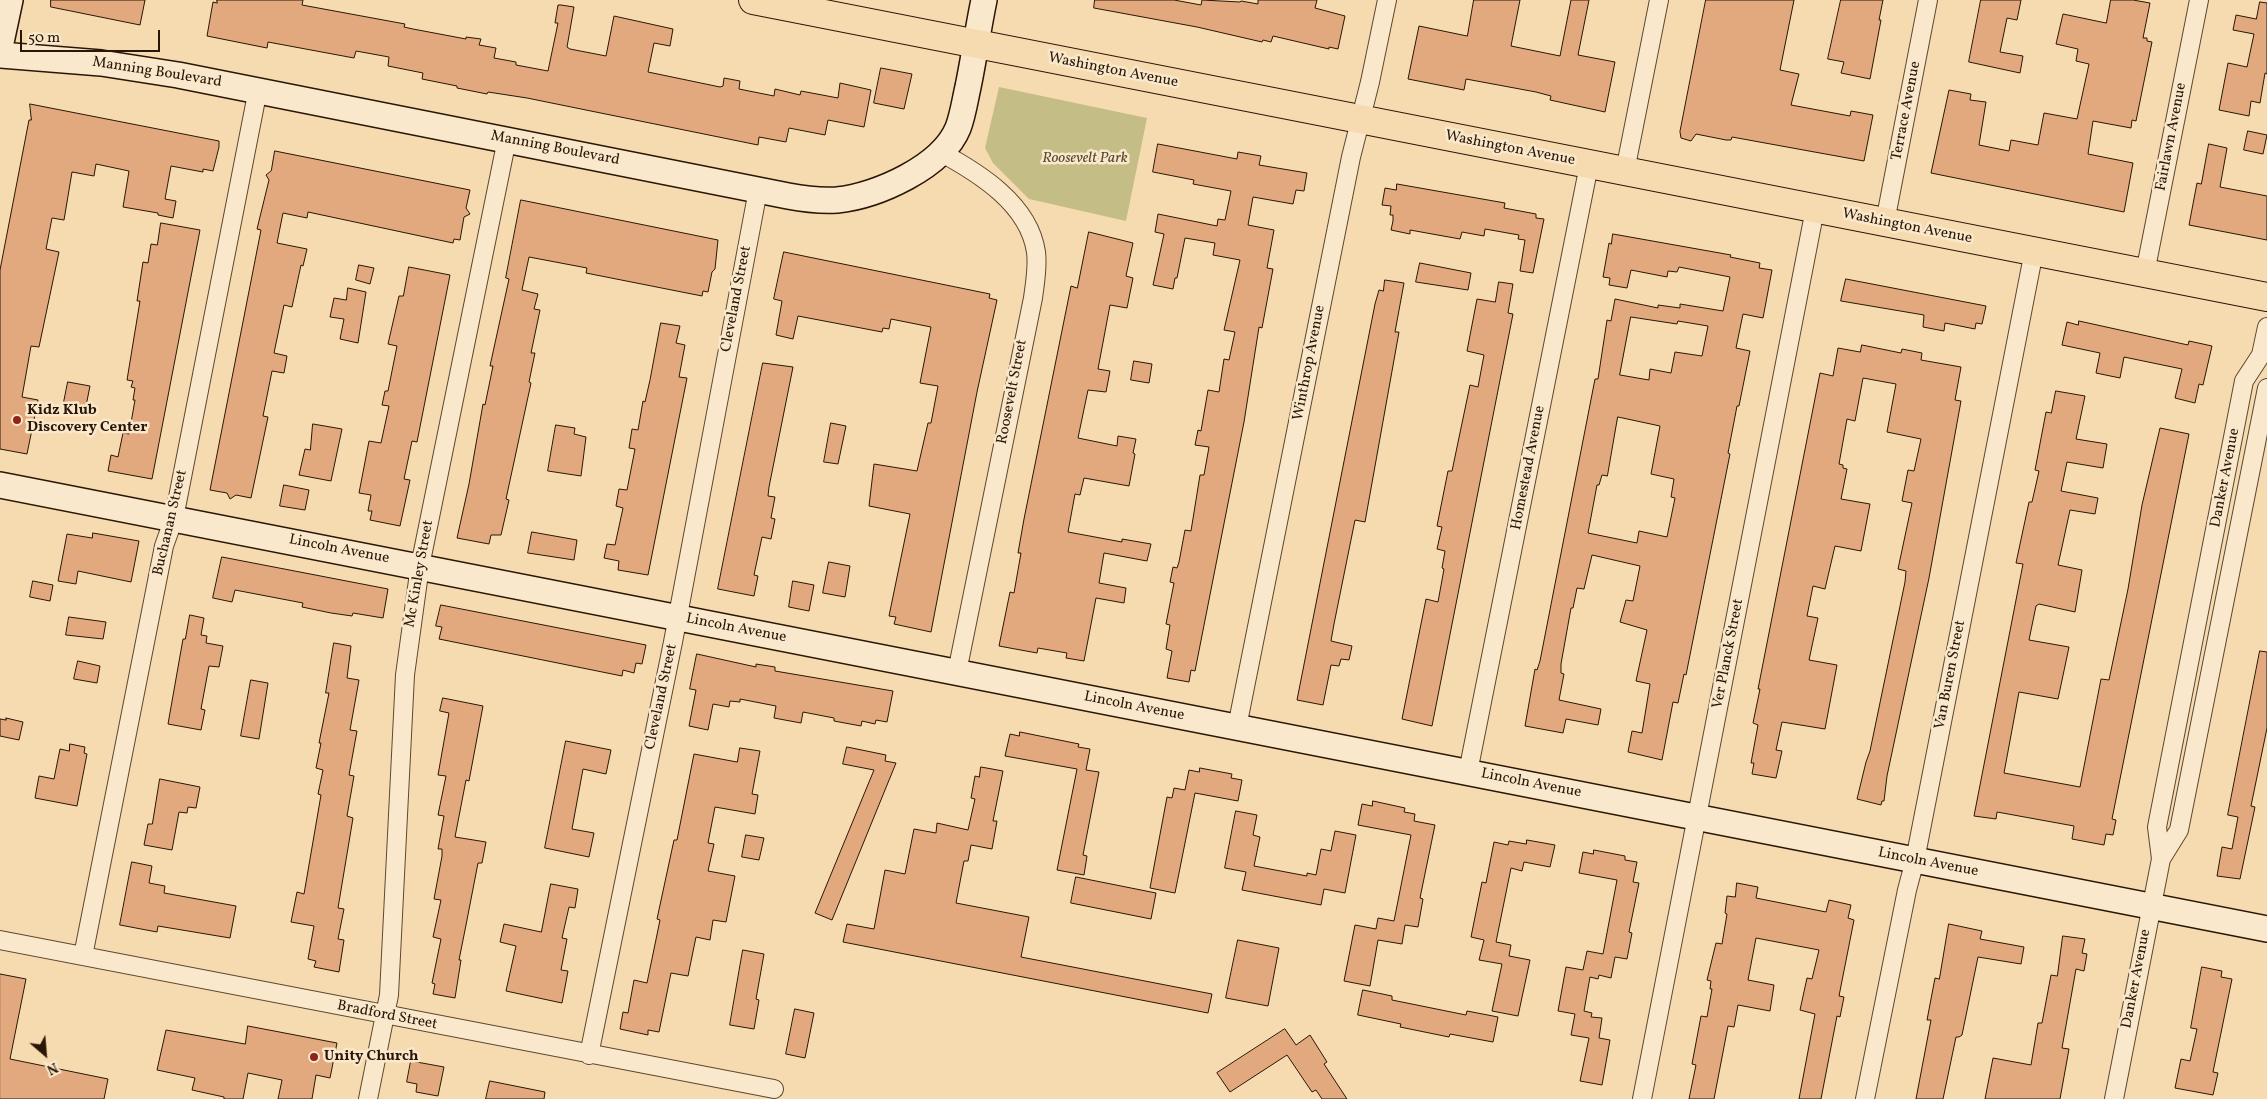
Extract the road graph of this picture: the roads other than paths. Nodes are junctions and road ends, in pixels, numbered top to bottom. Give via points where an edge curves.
1 (10, 0) edge
2 (753, 0) edge
3 (984, 0) edge
4 (1387, 0) edge
5 (1659, 0) edge
6 (1928, 0) edge
7 (2199, 0) edge
8 (976, 44) junction
9 (0, 47) edge
10 (0, 55) edge
11 (258, 89) junction
12 (1362, 120) junction
13 (507, 139) junction
14 (940, 152) junction
15 (1590, 165) junction
16 (1626, 171) junction
17 (758, 190) junction
18 (1815, 209) junction
19 (1885, 222) junction
20 (2034, 251) junction
21 (2145, 273) junction
22 (2267, 297) edge
23 (2267, 327) edge
24 (2262, 355) junction
25 (2267, 380) edge
26 (2267, 388) edge
27 (0, 485) edge
28 (174, 518) junction
29 (420, 566) junction
30 (2201, 606) junction
31 (2224, 610) junction
32 (678, 617) junction
33 (957, 672) junction
34 (1237, 727) junction
35 (1468, 772) junction
36 (1698, 817) junction
37 (2161, 859) junction
38 (1915, 860) junction
39 (2151, 906) junction
40 (2267, 929) edge
41 (0, 940) edge
42 (83, 956) junction
43 (385, 1015) junction
44 (589, 1055) junction
45 (774, 1090) dead end
46 (368, 1099) edge
47 (1642, 1099) edge
48 (1865, 1099) edge
49 (2114, 1099) edge

1 - 9 street
2 - 8 main road, Washington Avenue
3 - 8 street, Manning Boulevard
4 - 12 street, Winthrop Avenue
5 - 16 street
6 - 19 street, Terrace Avenue
7 - 21 street, Fairlawn Avenue
8 - 12 main road, Washington Avenue
8 - 14 street, Manning Boulevard via 958,128
10 - 11 street, Manning Boulevard via 139,68
11 - 13 street, Manning Boulevard
11 - 28 street, Buchanan Street
12 - 15 main road, Washington Avenue
12 - 34 street, Winthrop Avenue via 1351,157
13 - 17 street, Manning Boulevard
13 - 29 street, Mc Kinley Street
14 - 17 street, Manning Boulevard via 914,172 859,196 820,200
14 - 33 street, Roosevelt Street via 963,164 1008,199 1028,228 1036,262 1033,298
15 - 16 main road, Washington Avenue
15 - 35 street, Homestead Avenue
16 - 18 main road, Washington Avenue
17 - 32 street, Cleveland Street
18 - 19 main road, Washington Avenue
18 - 36 street, Ver Planck Street
19 - 20 main road, Washington Avenue
20 - 21 main road, Washington Avenue
20 - 38 street, Van Buren Street
21 - 22 main road, Washington Avenue
23 - 24 street, Danker Avenue
24 - 25 street, Danker Avenue
24 - 30 street, Danker Avenue via 2244,381
26 - 31 street, Danker Avenue
27 - 28 street, Lincoln Avenue
28 - 29 street, Lincoln Avenue
28 - 42 street, Buchanan Street via 164,546
29 - 32 street, Lincoln Avenue
29 - 43 street, Mc Kinley Street via 405,675
30 - 31 street
30 - 37 street, Danker Avenue via 2156,827
31 - 37 street, Danker Avenue via 2179,830
32 - 33 street, Lincoln Avenue
32 - 44 street, Cleveland Street
33 - 34 street, Lincoln Avenue
34 - 35 street, Lincoln Avenue
35 - 36 street, Lincoln Avenue
36 - 38 street, Lincoln Avenue
36 - 47 street, Ver Planck Street
37 - 39 street, Danker Avenue
38 - 39 street, Lincoln Avenue
38 - 48 street, Van Buren Street
39 - 40 street, Lincoln Avenue
39 - 49 street, Danker Avenue
41 - 42 street, Bradford Street
42 - 43 street, Bradford Street
43 - 44 street, Bradford Street
43 - 46 street, Mc Kinley Street
44 - 45 street, Bradford Street

